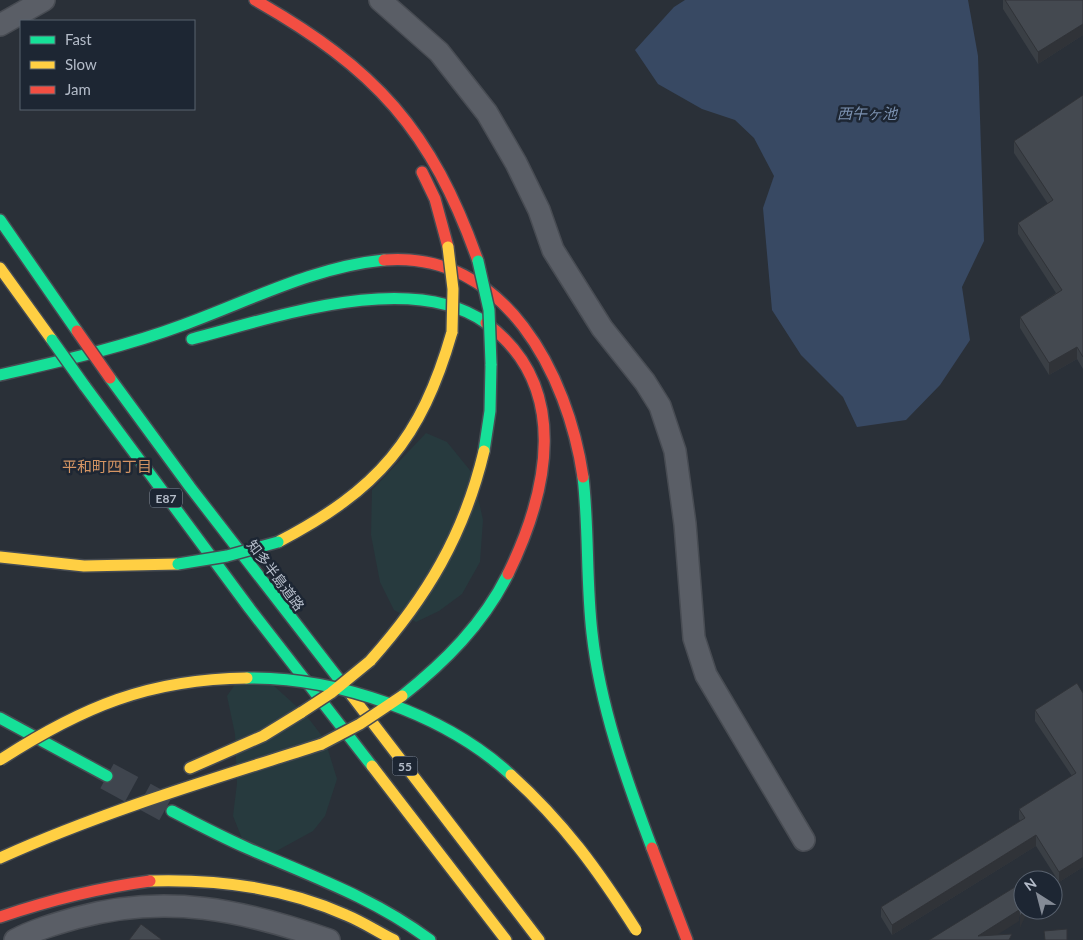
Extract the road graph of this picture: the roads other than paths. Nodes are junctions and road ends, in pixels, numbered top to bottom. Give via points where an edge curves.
1 (44, 0) edge
2 (255, 0) edge
3 (380, 0) edge
4 (0, 26) edge
5 (324, 41) junction
6 (378, 107) dead end
7 (418, 165) dead end
8 (0, 220) edge
9 (0, 268) edge
10 (182, 341) dead end
11 (154, 348) dead end
12 (36, 366) junction
13 (0, 375) edge
14 (0, 557) edge
15 (271, 592) joint
16 (250, 609) joint
17 (0, 718) edge
18 (0, 760) edge
19 (182, 772) dead end
20 (107, 776) tunnel mouth
21 (172, 811) tunnel mouth
22 (804, 840) dead end
23 (0, 858) edge
24 (0, 916) edge
25 (639, 935) edge
26 (15, 940) edge
27 (329, 940) edge
28 (394, 940) edge
29 (430, 940) edge
30 (506, 940) edge
31 (539, 940) edge
32 (687, 940) edge

1 - 4 street
2 - 5 highway
3 - 22 street via 439,52 487,113 516,163 553,250 602,328 660,406 675,451 685,524 694,638 706,675
5 - 6 highway
5 - 19 highway, bridge via 365,73 395,105 442,171 457,204 478,262 489,310 489,419 481,461 456,538 412,611 370,661 331,693 263,736
7 - 14 highway, bridge via 435,199 448,247 453,288 452,332 429,401 404,444 372,482 332,514 278,542 227,556 178,564 84,566
8 - 15 highway, 知多半島道路 / E87, bridge via 110,378
9 - 16 highway, E87, bridge
10 - 23 highway, bridge via 307,310 374,298 444,304 482,319 501,334 525,364 540,401 546,427 546,448 537,502 527,531 492,601 467,635 437,667 360,724 322,744 139,802
11 - 12 highway via 55,370
12 - 13 highway
12 - 32 highway via 152,336 295,282 370,261 404,259 433,263 464,275 494,296 538,345 566,408 585,493 590,617 598,672 628,780
15 - 31 highway, 知多半島道路 / 55
16 - 30 highway, 55
17 - 20 highway
18 - 25 highway, bridge via 97,706 160,686 194,680 252,677 324,685 364,694 438,725 491,758 519,781 586,854
21 - 29 highway via 247,848 355,892
24 - 28 highway via 53,899 138,881 219,880 254,885 323,904
26 - 27 street via 94,913 127,906 167,905 193,905 228,911

